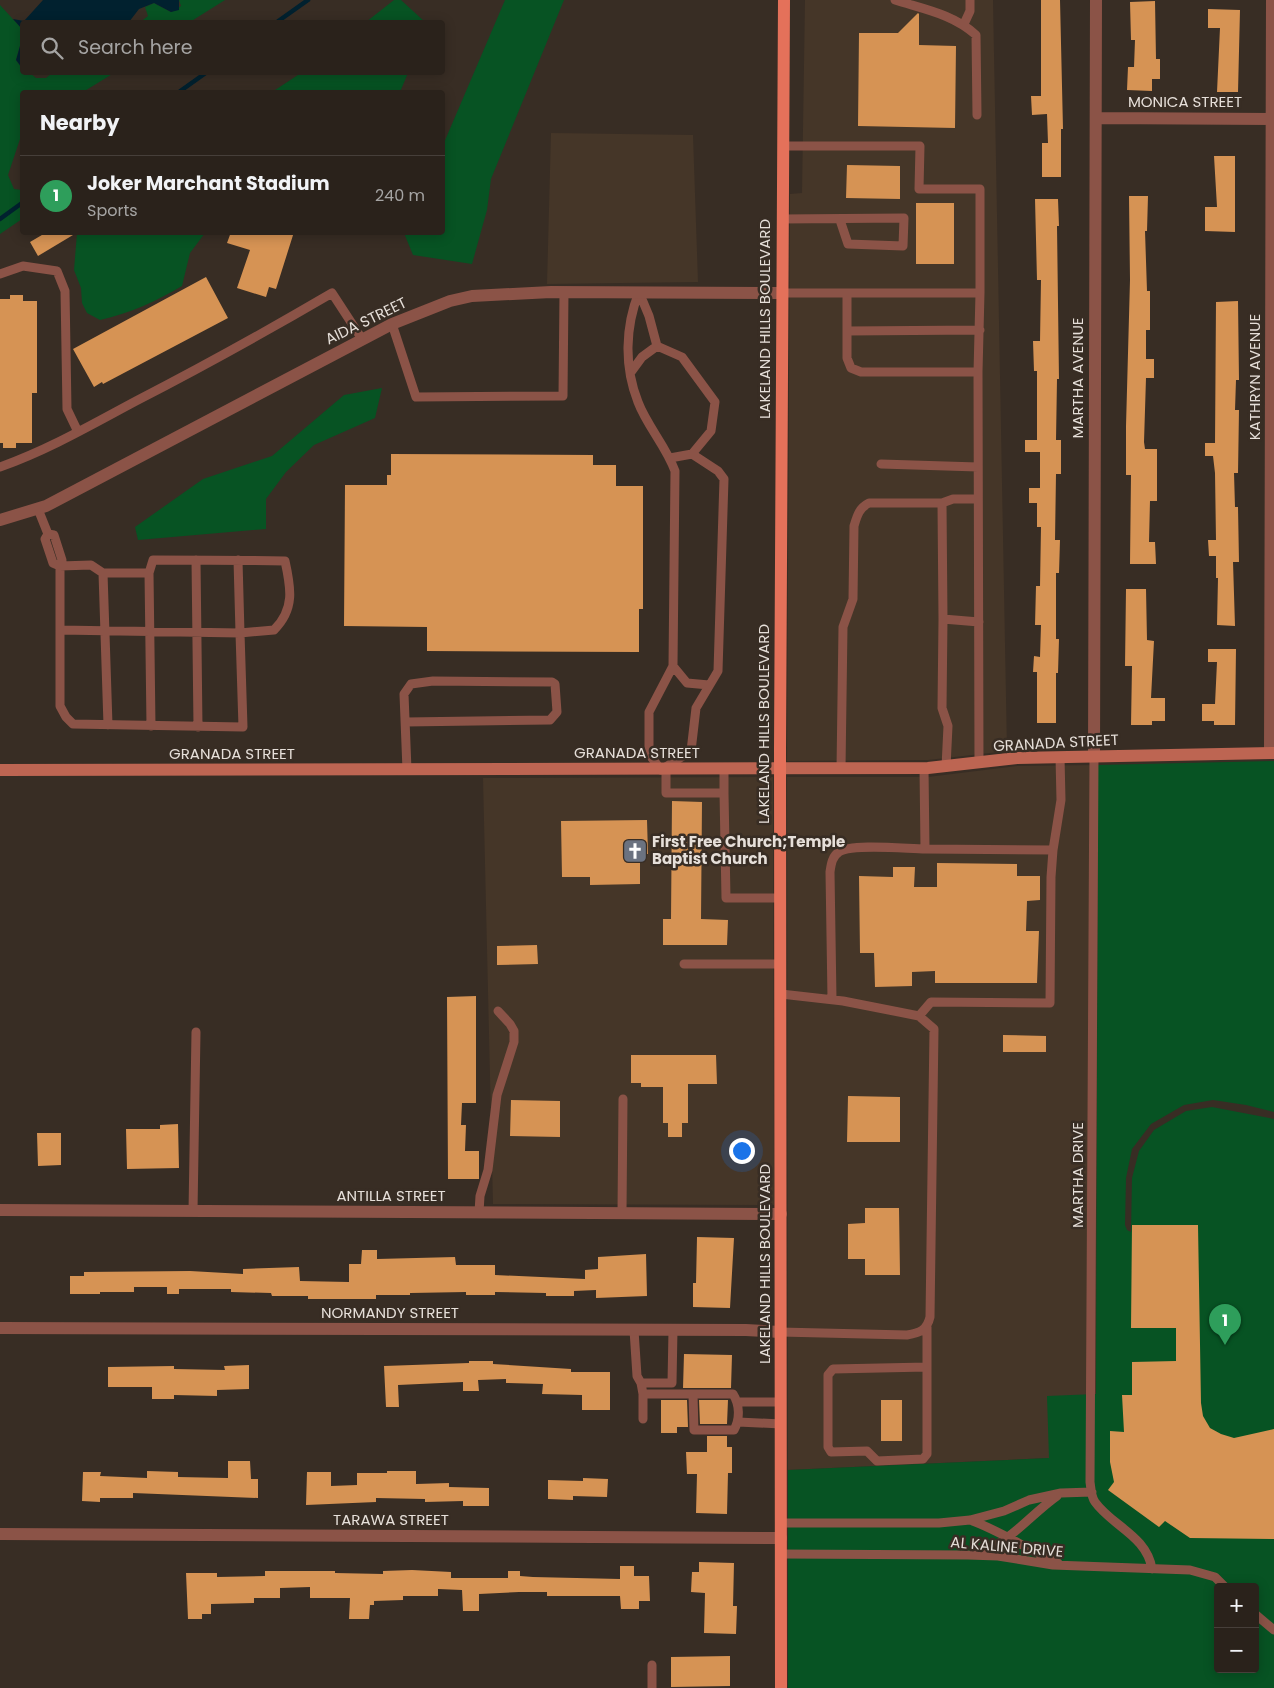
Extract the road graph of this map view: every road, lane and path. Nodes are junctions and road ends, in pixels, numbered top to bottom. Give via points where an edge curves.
1 (784, 0) edge
2 (895, 0) edge
3 (970, 0) edge
4 (1096, 0) edge
5 (1272, 0) edge
6 (918, 3) edge
7 (964, 24) junction
8 (977, 115) dead end
9 (1096, 118) junction
10 (1272, 119) edge
11 (782, 146) junction
12 (782, 219) junction
13 (840, 220) junction
14 (0, 274) edge
15 (564, 292) junction
16 (639, 292) junction
17 (782, 293) junction
18 (847, 293) junction
19 (980, 293) junction
20 (392, 324) junction
21 (980, 330) junction
22 (847, 331) junction
23 (362, 339) junction
24 (657, 346) junction
25 (631, 372) junction
26 (978, 372) junction
27 (78, 432) junction
28 (692, 454) junction
29 (670, 458) junction
30 (881, 464) dead end
31 (0, 467) edge
32 (978, 467) junction
33 (978, 499) junction
34 (942, 503) junction
35 (38, 509) junction
36 (0, 520) edge
37 (196, 560) junction
38 (238, 560) junction
39 (60, 566) junction
40 (103, 572) junction
41 (149, 573) junction
42 (943, 619) junction
43 (978, 622) junction
44 (60, 630) junction
45 (106, 631) junction
46 (149, 632) junction
47 (198, 632) junction
48 (240, 633) junction
49 (673, 666) junction
50 (709, 685) junction
51 (406, 722) junction
52 (108, 725) junction
53 (151, 726) junction
54 (198, 726) junction
55 (1272, 753) edge
56 (1060, 757) junction
57 (1094, 757) junction
58 (979, 763) junction
59 (946, 767) junction
60 (924, 768) junction
61 (724, 769) junction
62 (780, 769) junction
63 (842, 769) junction
64 (0, 770) edge
65 (407, 770) junction
66 (663, 770) junction
67 (724, 792) junction
68 (925, 849) junction
69 (1052, 850) junction
70 (782, 898) junction
71 (684, 964) dead end
72 (781, 964) junction
73 (781, 994) junction
74 (832, 999) junction
75 (498, 1011) dead end
76 (919, 1016) junction
77 (196, 1032) dead end
78 (624, 1099) dead end
79 (0, 1210) edge
80 (193, 1210) junction
81 (479, 1212) junction
82 (622, 1212) junction
83 (781, 1214) junction
84 (927, 1326) junction
85 (0, 1328) edge
86 (634, 1330) junction
87 (673, 1330) junction
88 (780, 1332) junction
89 (927, 1367) junction
90 (641, 1383) junction
91 (643, 1394) junction
92 (693, 1394) junction
93 (738, 1402) junction
94 (781, 1402) junction
95 (642, 1419) dead end
96 (738, 1422) junction
97 (781, 1424) junction
98 (1092, 1492) junction
99 (1062, 1494) junction
100 (970, 1520) junction
101 (781, 1523) junction
102 (0, 1534) edge
103 (1008, 1537) junction
104 (781, 1538) junction
105 (781, 1554) junction
106 (968, 1555) junction
107 (1066, 1566) junction
108 (1152, 1569) junction
109 (1222, 1583) edge
110 (1259, 1617) edge
111 (1274, 1630) edge
112 (652, 1665) dead end
113 (652, 1688) edge
114 (781, 1688) edge

1 - 11 main road, LAKELAND HILLS BOULEVARD
2 - 6 lane
3 - 7 lane via 970,11
4 - 9 street, MARTHA AVENUE
5 - 10 street, KATHRYN AVENUE
6 - 7 lane
7 - 8 lane via 976,35
9 - 10 street, MONICA STREET
9 - 57 street, MARTHA AVENUE
10 - 55 street, KATHRYN AVENUE
11 - 12 main road, LAKELAND HILLS BOULEVARD
11 - 19 lane via 920,146 919,189 980,189
12 - 13 lane
12 - 17 main road, LAKELAND HILLS BOULEVARD
13 - 13 lane via 853,217 904,218 903,246 848,244
14 - 27 lane via 23,266 57,271 65,291 67,409
15 - 16 street, AIDA STREET
15 - 20 street, AIDA STREET via 472,296 450,301
15 - 20 lane via 563,396 416,396
16 - 17 street, AIDA STREET
16 - 24 lane
16 - 25 lane via 628,326
17 - 18 lane
17 - 62 main road, LAKELAND HILLS BOULEVARD
18 - 19 lane
18 - 22 lane
19 - 21 lane
20 - 23 street, AIDA STREET
21 - 22 lane
21 - 26 lane
22 - 26 lane via 847,358 852,368 861,372
23 - 27 lane via 332,293 251,341
23 - 35 street, AIDA STREET
24 - 25 lane via 642,357
24 - 28 lane via 682,357 715,402 711,431
25 - 29 lane via 638,403
26 - 32 lane
27 - 31 lane via 35,455
28 - 29 lane
28 - 50 lane via 724,478 718,671
29 - 49 lane via 675,471
30 - 32 lane
32 - 33 lane
33 - 34 lane via 953,499
33 - 43 lane
34 - 42 lane
34 - 63 lane via 869,503 856,518 853,599 843,626
35 - 36 street, AIDA STREET
35 - 39 lane via 48,534 45,539 53,563
37 - 38 lane
37 - 41 lane via 153,560
37 - 47 lane
38 - 48 lane
38 - 48 lane via 285,561 290,606 274,630
39 - 40 lane via 91,565
39 - 44 lane
40 - 41 lane
40 - 45 lane
41 - 46 lane
42 - 43 lane
42 - 59 lane via 942,708 948,726
43 - 58 lane
44 - 45 lane
44 - 52 lane via 60,706 73,724
45 - 46 lane
45 - 52 lane
46 - 47 lane
46 - 53 lane
47 - 48 lane
47 - 54 lane
48 - 54 lane via 243,727
49 - 50 lane via 687,684
49 - 66 lane via 649,712 649,754
50 - 66 lane via 696,708 691,751
51 - 51 lane via 404,694 411,684 433,681 555,684 558,712 550,720
51 - 65 lane
52 - 53 lane
53 - 54 lane
55 - 57 street, GRANADA STREET
56 - 57 street, GRANADA STREET
56 - 58 street, GRANADA STREET
56 - 69 lane via 1061,800
57 - 98 lane, MARTHA DRIVE
58 - 59 street, GRANADA STREET
59 - 60 street, GRANADA STREET
60 - 63 street, GRANADA STREET
60 - 68 lane
61 - 62 street, GRANADA STREET
61 - 66 street, GRANADA STREET
61 - 67 lane
62 - 63 street, GRANADA STREET
62 - 70 main road, LAKELAND HILLS BOULEVARD
64 - 65 street, GRANADA STREET
65 - 66 street, GRANADA STREET
66 - 67 lane via 666,792
67 - 70 lane via 726,898
68 - 69 lane
68 - 74 lane via 852,848 839,851 832,858
69 - 76 lane via 1050,1003 931,1002
70 - 72 main road, LAKELAND HILLS BOULEVARD
71 - 72 lane
72 - 73 main road, LAKELAND HILLS BOULEVARD
73 - 74 lane
73 - 83 main road, LAKELAND HILLS BOULEVARD
74 - 76 lane
75 - 81 lane via 510,1024 514,1042 497,1095 488,1170
76 - 84 lane via 934,1029 930,1317
77 - 80 lane
78 - 82 lane
79 - 80 street, ANTILLA STREET
80 - 81 street, ANTILLA STREET
81 - 82 street, ANTILLA STREET
82 - 83 street, ANTILLA STREET
83 - 88 main road, LAKELAND HILLS BOULEVARD
84 - 88 lane via 918,1334 907,1335
84 - 89 lane
85 - 86 street, NORMANDY STREET
86 - 87 street, NORMANDY STREET
86 - 90 lane via 637,1376
87 - 88 street, NORMANDY STREET
87 - 90 lane via 672,1384
88 - 94 main road, LAKELAND HILLS BOULEVARD
89 - 89 lane via 927,1454 923,1459 877,1461 867,1451 831,1452 828,1447 828,1375 833,1369
90 - 91 lane
91 - 92 lane
91 - 95 lane
92 - 93 lane via 733,1394
92 - 96 lane via 694,1430 734,1430
93 - 94 lane
93 - 96 lane
94 - 97 main road, LAKELAND HILLS BOULEVARD
96 - 97 lane
97 - 101 main road, LAKELAND HILLS BOULEVARD
98 - 99 lane, AL KALINE DRIVE
98 - 108 lane via 1094,1500 1113,1520 1142,1544 1151,1559
99 - 100 lane, AL KALINE DRIVE via 1029,1500
99 - 103 lane via 1040,1508
100 - 101 lane, AL KALINE DRIVE via 939,1523
100 - 103 lane
101 - 104 main road, LAKELAND HILLS BOULEVARD
102 - 104 street, TARAWA STREET
103 - 106 lane via 989,1549
103 - 107 lane via 1030,1551
104 - 105 main road, LAKELAND HILLS BOULEVARD
105 - 106 lane, AL KALINE DRIVE
105 - 114 main road, LAKELAND HILLS BOULEVARD
106 - 107 lane, AL KALINE DRIVE
107 - 108 lane, AL KALINE DRIVE
108 - 109 lane, AL KALINE DRIVE via 1190,1570 1215,1577
110 - 111 lane
112 - 113 lane

